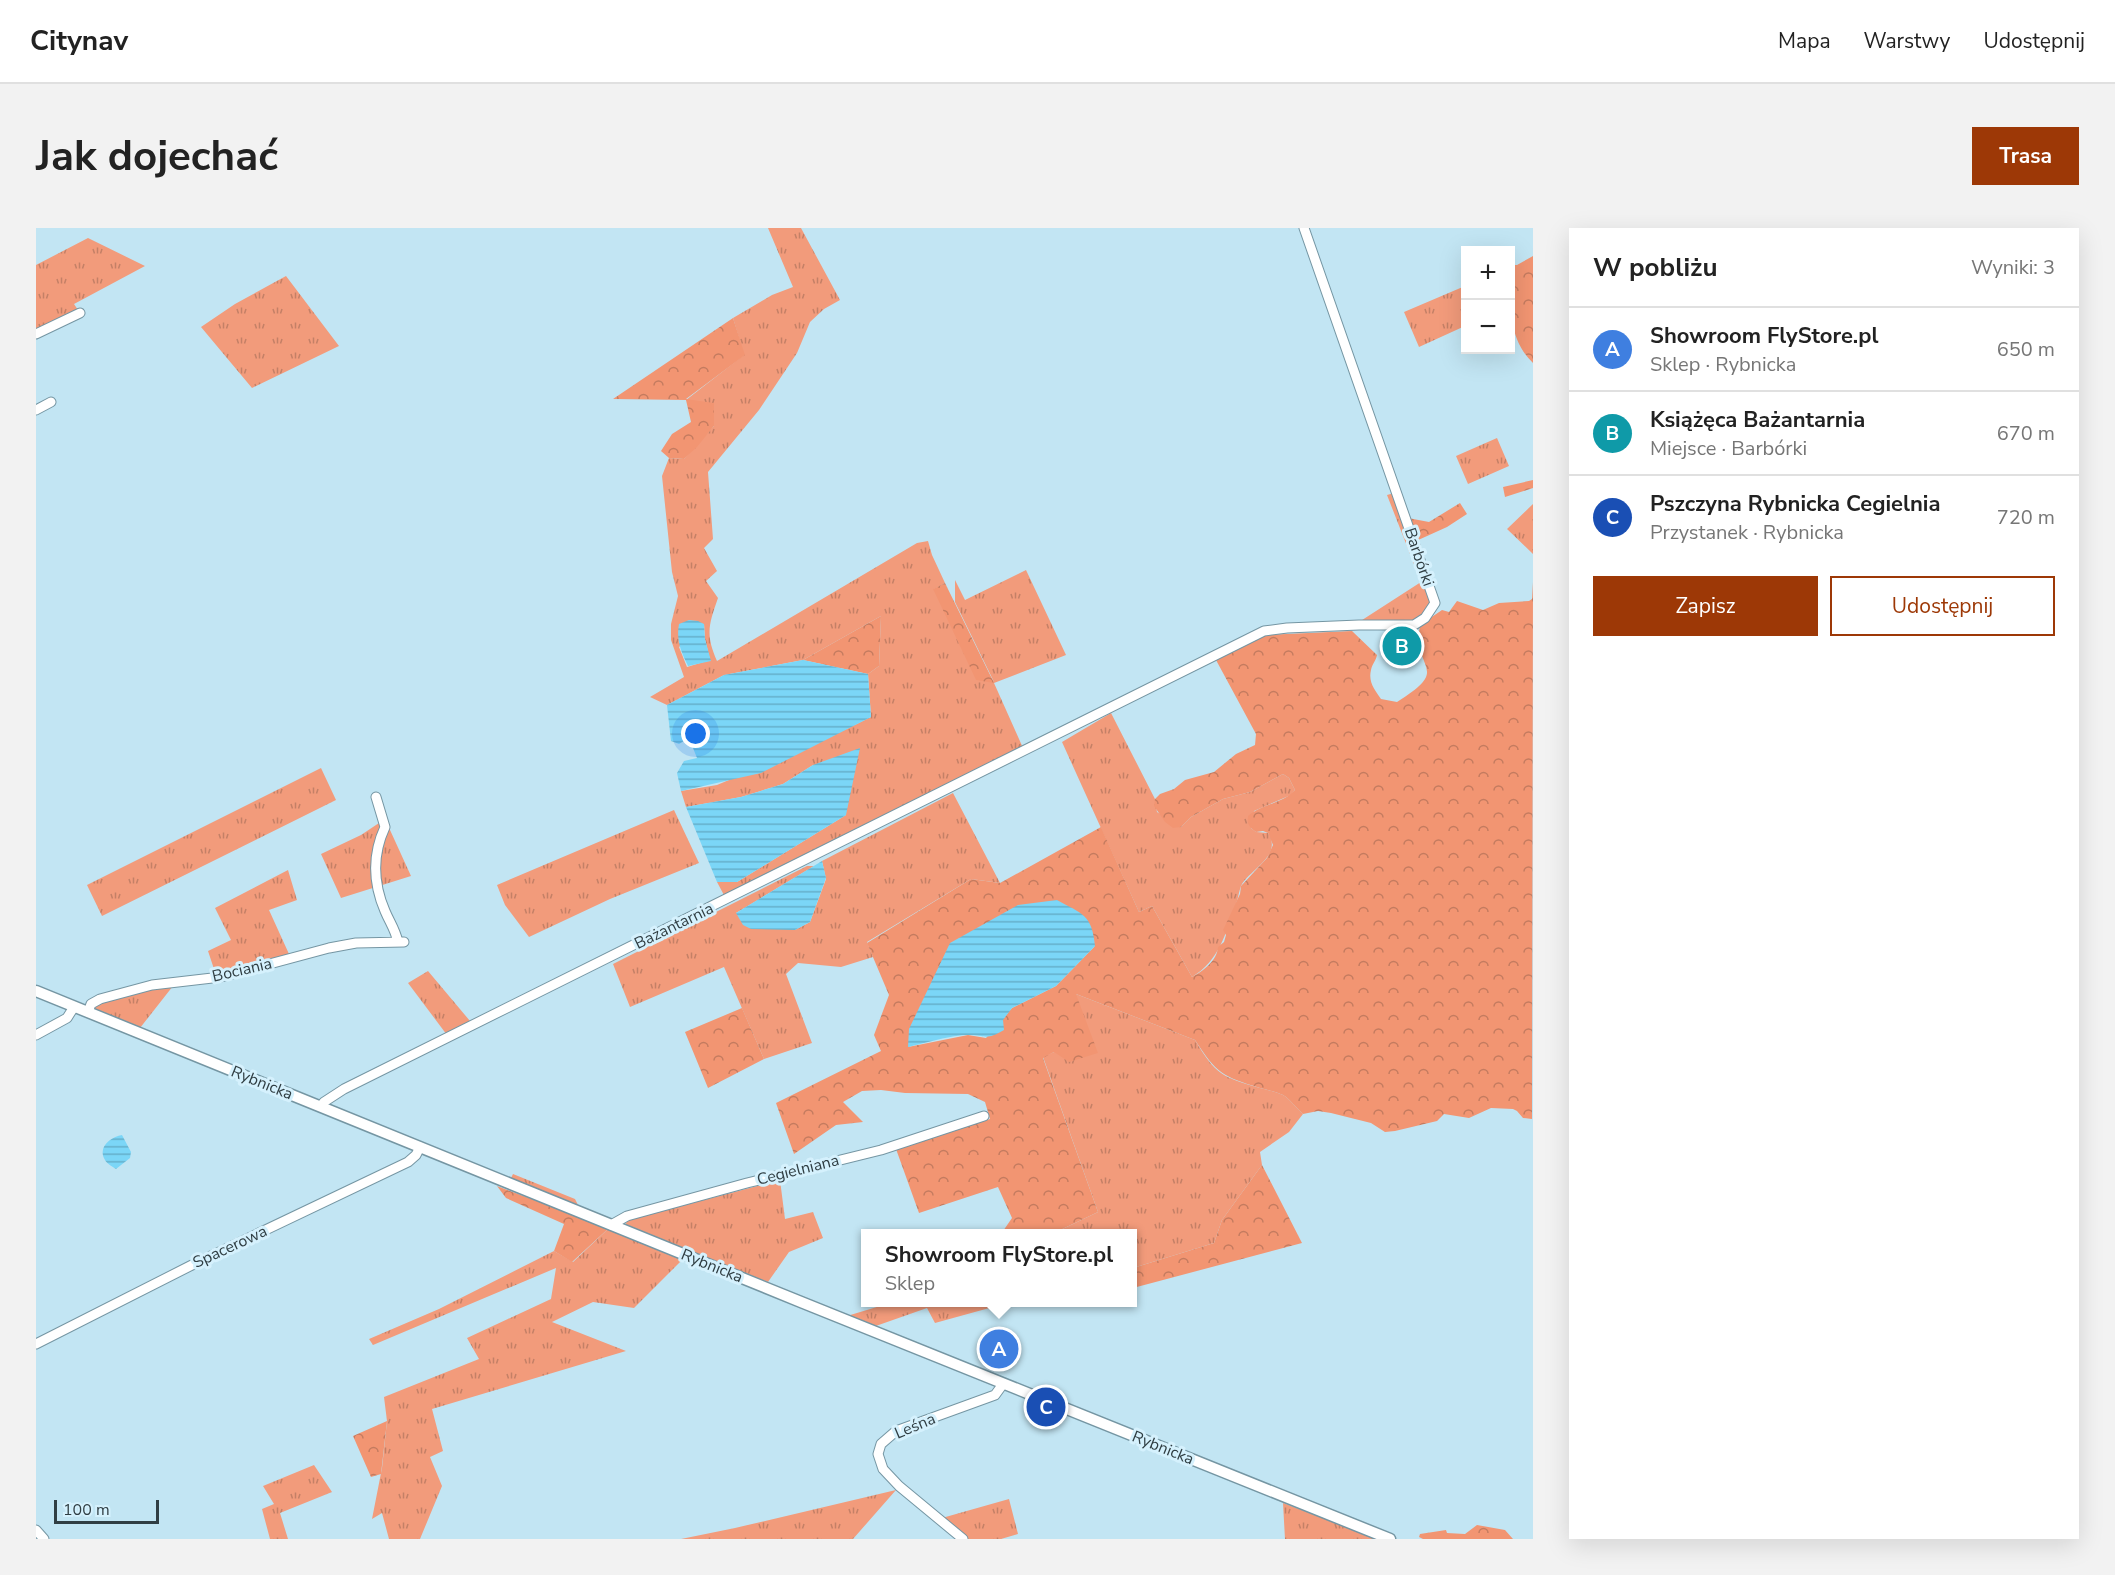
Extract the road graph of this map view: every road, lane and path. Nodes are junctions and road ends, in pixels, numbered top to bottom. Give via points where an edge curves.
1 (1304, 228) edge
2 (80, 313) dead end
3 (36, 334) edge
4 (51, 402) dead end
5 (36, 410) edge
6 (1029, 747) joint
7 (376, 796) dead end
8 (36, 991) edge
9 (74, 1007) junction
10 (88, 1012) junction
11 (36, 1035) edge
12 (321, 1106) junction
13 (984, 1116) dead end
14 (420, 1147) junction
15 (611, 1225) junction
16 (36, 1344) edge
17 (1003, 1384) junction
18 (36, 1530) edge
19 (44, 1539) edge
20 (963, 1539) edge
21 (1390, 1539) edge

1 - 6 street, Barbórki via 1435,603 1431,611 1414,625 1264,632
2 - 3 street
4 - 5 street
6 - 12 street, Bażantarnia via 344,1089
7 - 10 street, Bociania via 385,827 379,838 375,875 386,913 401,942 356,943 221,977 152,985 100,999 91,1004
8 - 9 main road, Rybnicka
9 - 10 main road, Rybnicka
9 - 11 street via 68,1018
10 - 12 main road, Rybnicka
12 - 14 main road, Rybnicka
13 - 15 street, Cegielniana via 880,1150 627,1216
14 - 15 main road, Rybnicka
14 - 16 street, Spacerowa via 408,1162
15 - 17 main road, Rybnicka
17 - 20 street, Leśna via 985,1399 896,1431 881,1444 878,1454 884,1469 899,1486
17 - 21 main road, Rybnicka
18 - 19 street

